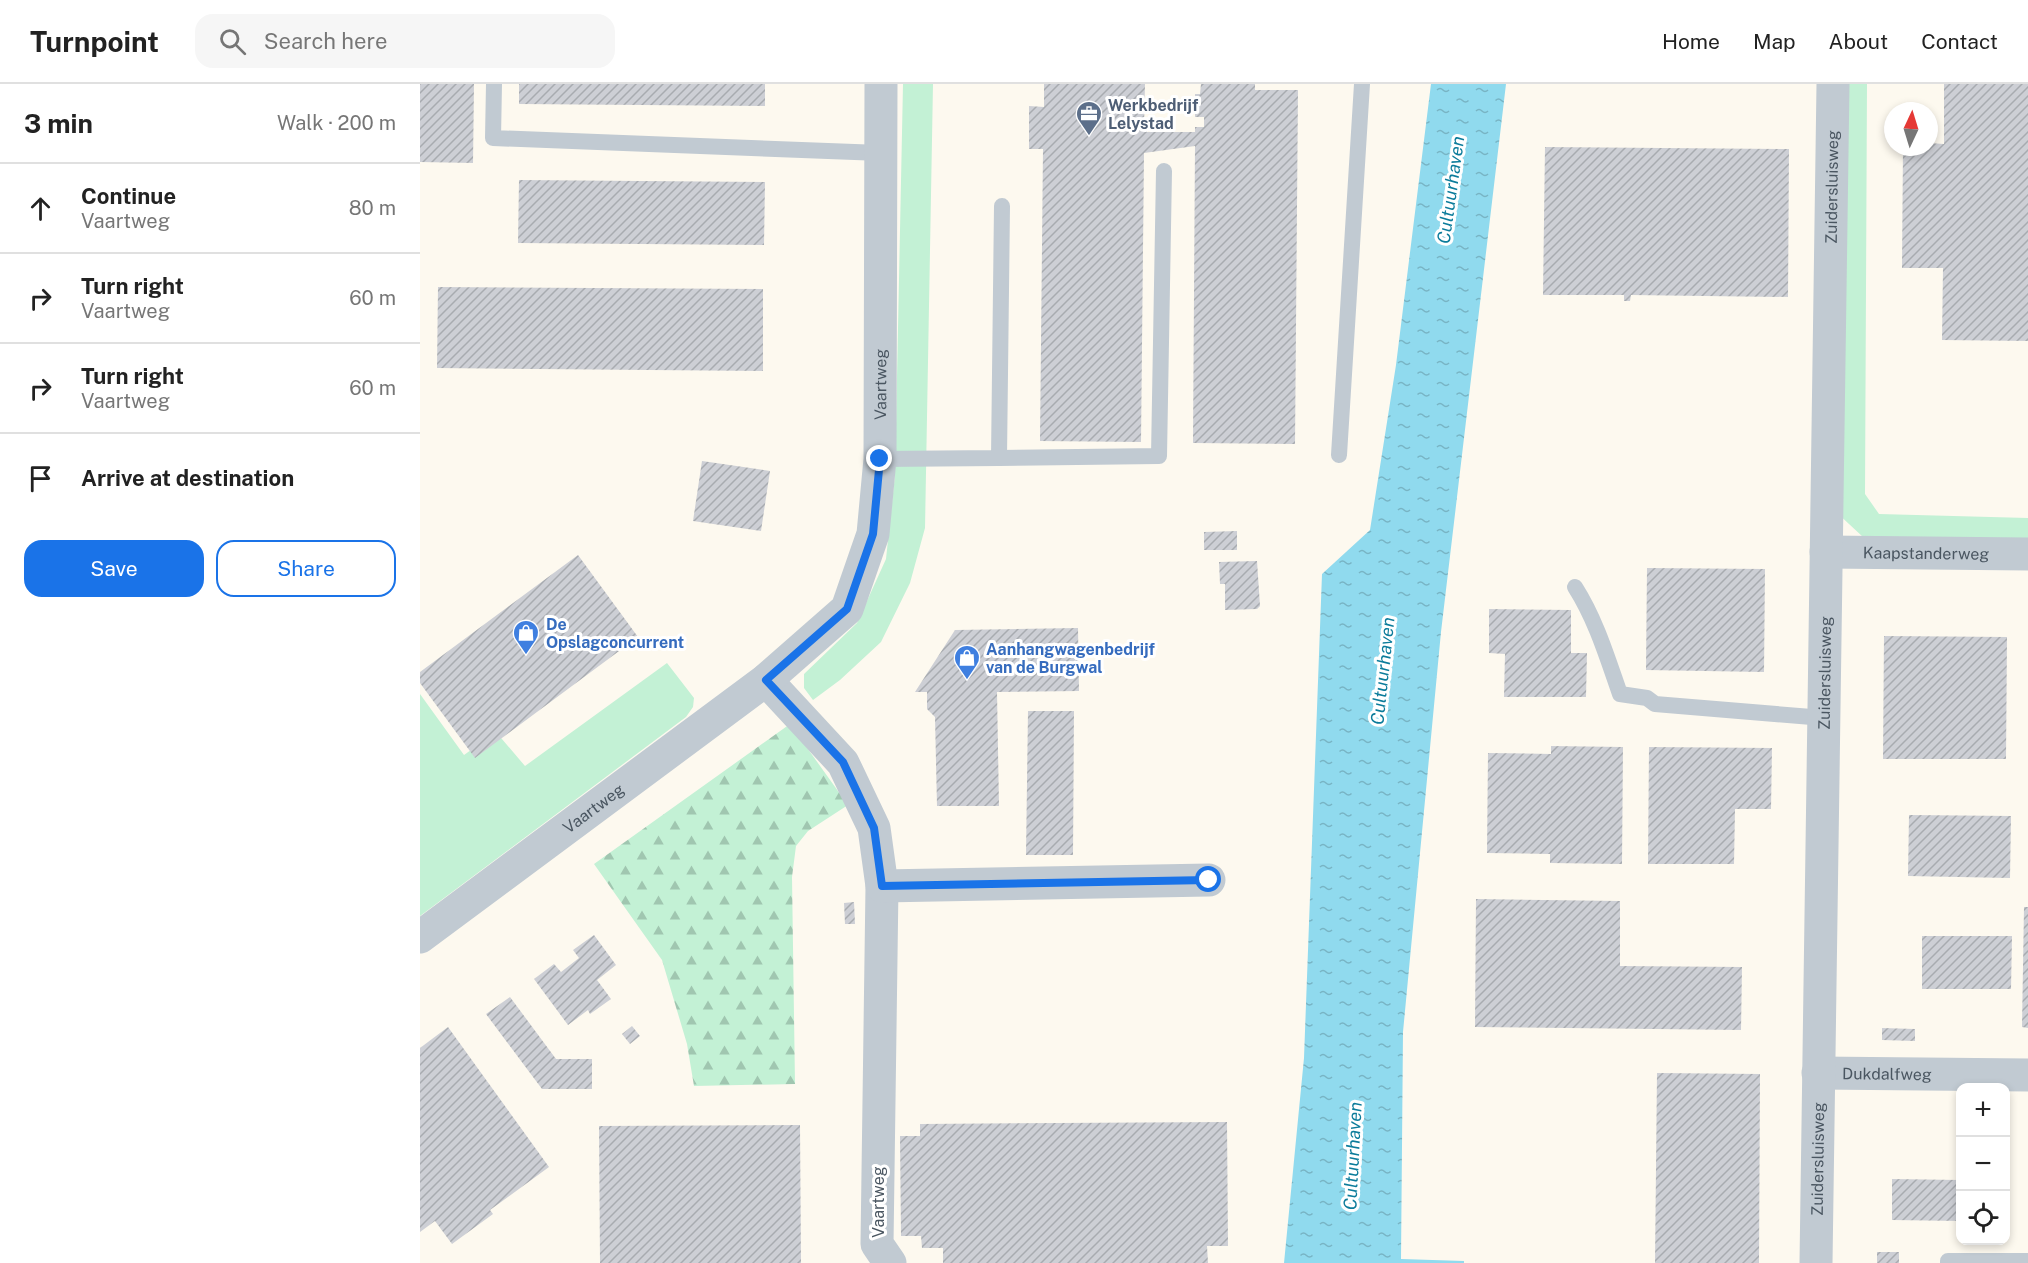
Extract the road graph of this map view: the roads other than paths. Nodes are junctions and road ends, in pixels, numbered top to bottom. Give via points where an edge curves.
1 (494, 84) edge
2 (881, 84) edge
3 (1362, 84) edge
4 (1833, 84) edge
5 (881, 153) junction
6 (1164, 171) dead end
7 (1002, 206) dead end
8 (1339, 455) dead end
9 (999, 458) junction
10 (880, 459) junction
11 (1826, 552) junction
12 (2028, 554) edge
13 (1575, 587) dead end
14 (766, 680) junction
15 (1824, 718) junction
16 (1209, 880) dead end
17 (882, 886) junction
18 (420, 937) edge
19 (1818, 1073) junction
20 (2028, 1075) edge
21 (2028, 1261) edge
22 (890, 1263) edge
23 (1816, 1263) edge
24 (1948, 1263) edge

1 - 5 lane via 493,138
2 - 5 street, Vaartweg
3 - 8 lane
4 - 11 street, Zuidersluisweg
5 - 10 street, Vaartweg
6 - 9 lane via 1160,456
7 - 9 lane
9 - 10 lane
10 - 14 street, Vaartweg via 873,534 847,609
11 - 12 street, Kaapstanderweg
11 - 15 street, Zuidersluisweg
13 - 15 lane via 1603,643 1620,694 1647,698 1655,704
14 - 17 street, Vaartweg via 843,762 874,828
14 - 18 street, Vaartweg
15 - 19 street, Zuidersluisweg
16 - 17 street
17 - 22 street, Vaartweg via 877,1244
19 - 20 street, Dukdalfweg
19 - 23 street, Zuidersluisweg
21 - 24 lane

